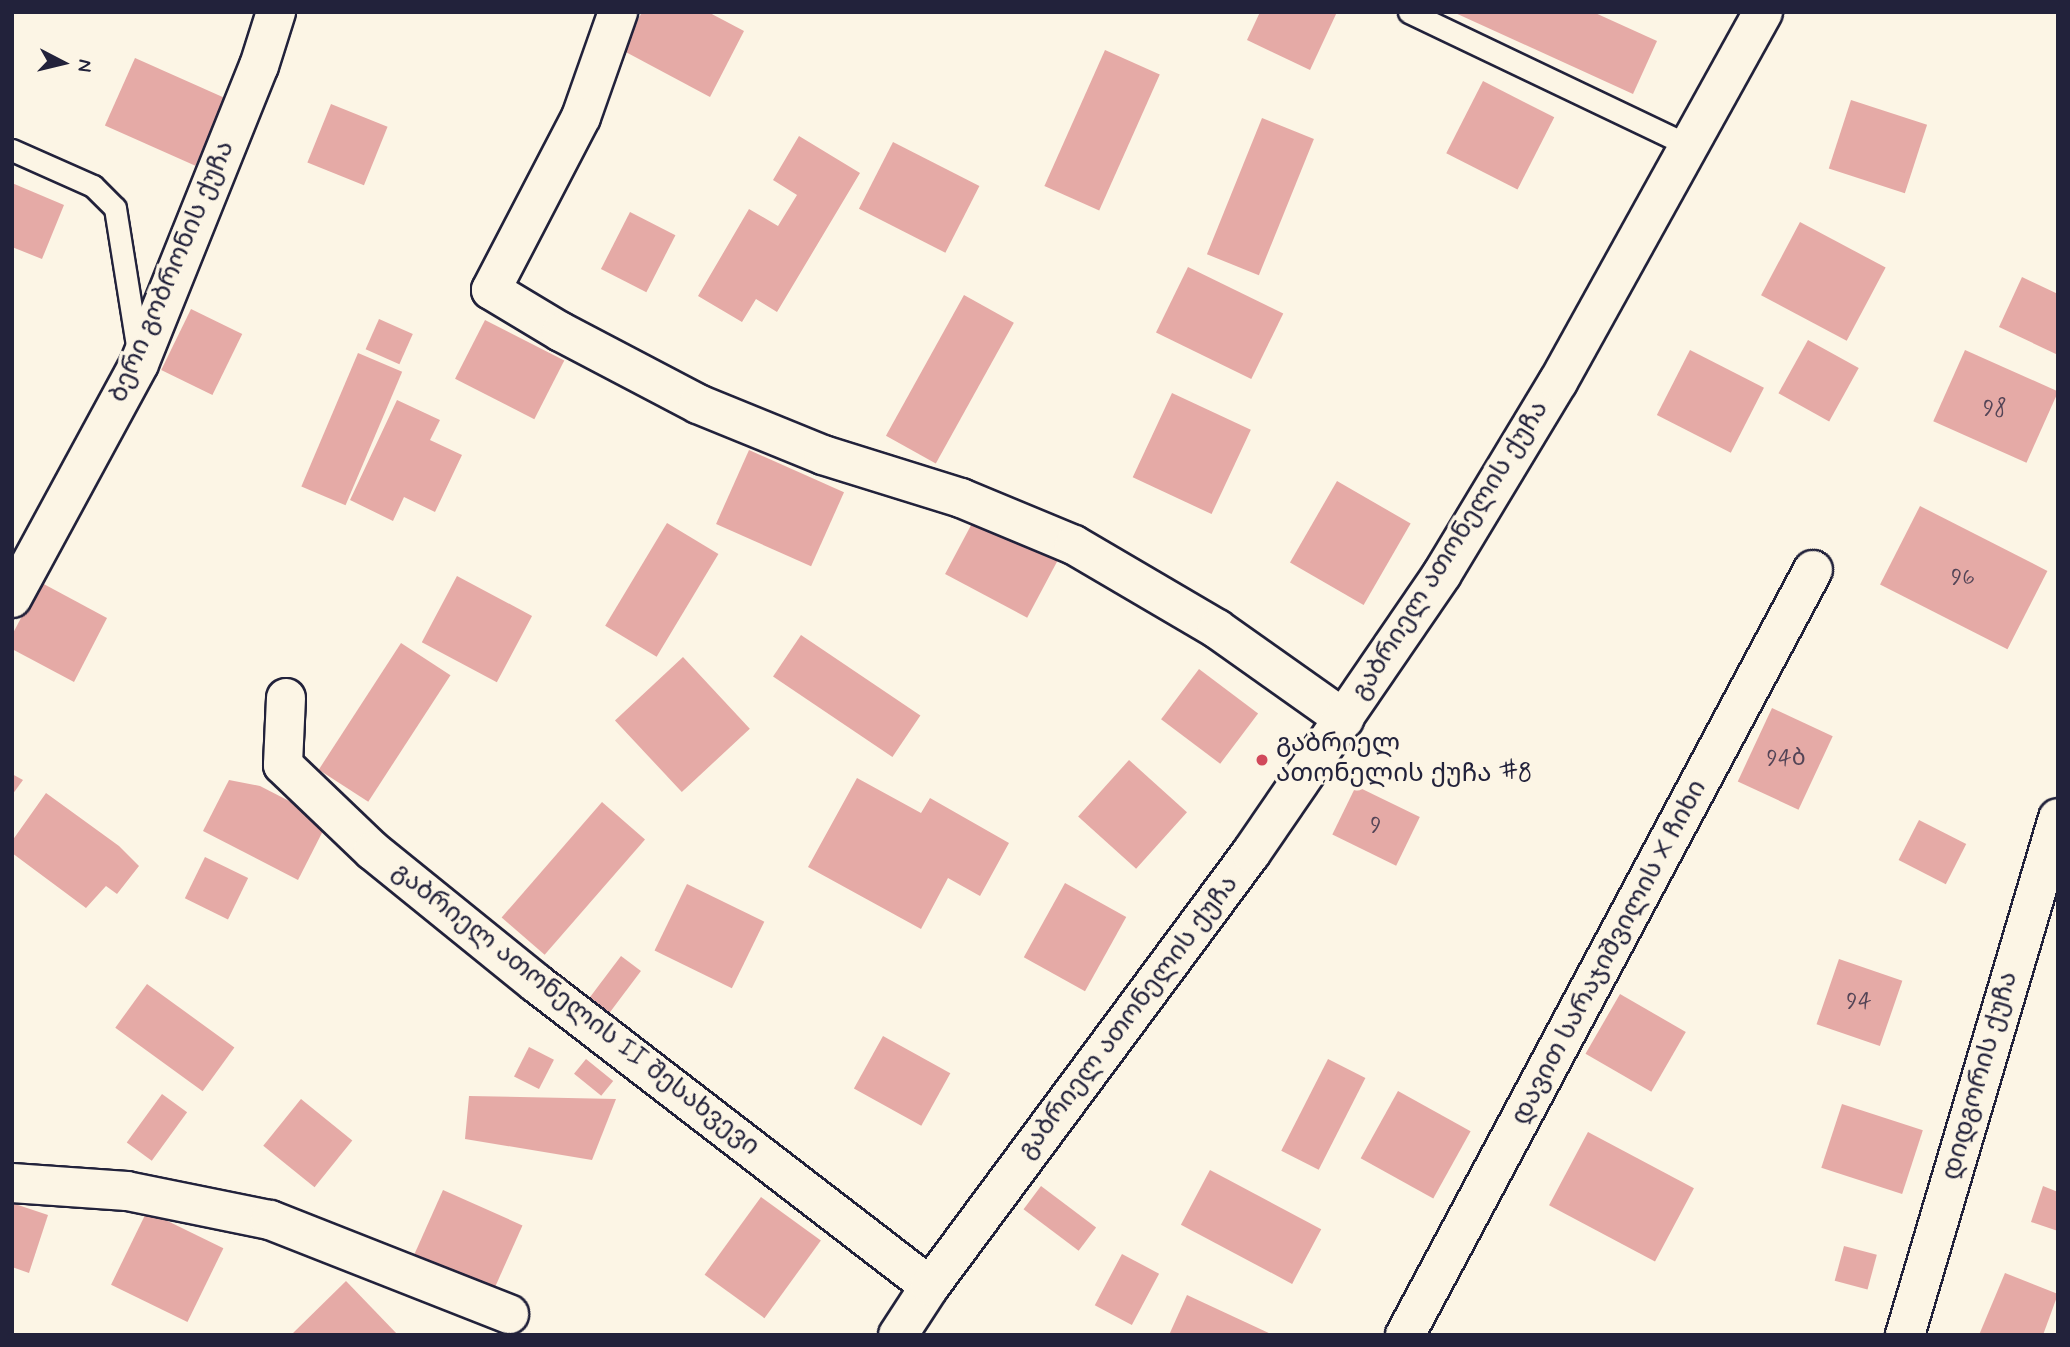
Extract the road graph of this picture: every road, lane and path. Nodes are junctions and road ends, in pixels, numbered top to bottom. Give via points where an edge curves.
1 (276, 12) edge
2 (618, 12) edge
3 (1409, 12) edge
4 (1763, 12) edge
5 (1690, 146) junction
6 (12, 150) edge
7 (139, 364) junction
8 (1813, 570) dead end
9 (12, 598) edge
10 (286, 698) dead end
11 (1344, 719) junction
12 (2058, 818) edge
13 (12, 1183) edge
14 (930, 1286) junction
15 (509, 1314) dead end
16 (898, 1335) edge
17 (1405, 1335) edge
18 (1905, 1335) edge

1 - 7 street, ბერი გობრონის ქუჩა via 259,66
2 - 11 street via 581,117 491,290 698,404 823,455 961,498 1074,545 1217,629
3 - 5 lane
4 - 5 street, გაბრიელ ათონელის ქუჩა
5 - 11 street, გაბრიელ ათონელის ქუჩა via 1558,382 1449,563
6 - 7 lane via 93,186 115,208
7 - 9 street, ბერი გობრონის ქუჩა
8 - 17 street, დავით სარაჯიშვილის X ჩიხი
10 - 14 street, გაბრიელ ათონელის II შესახვევი via 284,765 373,851 536,983
11 - 14 street, გაბრიელ ათონელის ქუჩა via 1251,853
12 - 18 street, დიდგორის ქუჩა
13 - 15 street via 127,1191 270,1220
14 - 16 street, გაბრიელ ათონელის ქუჩა

